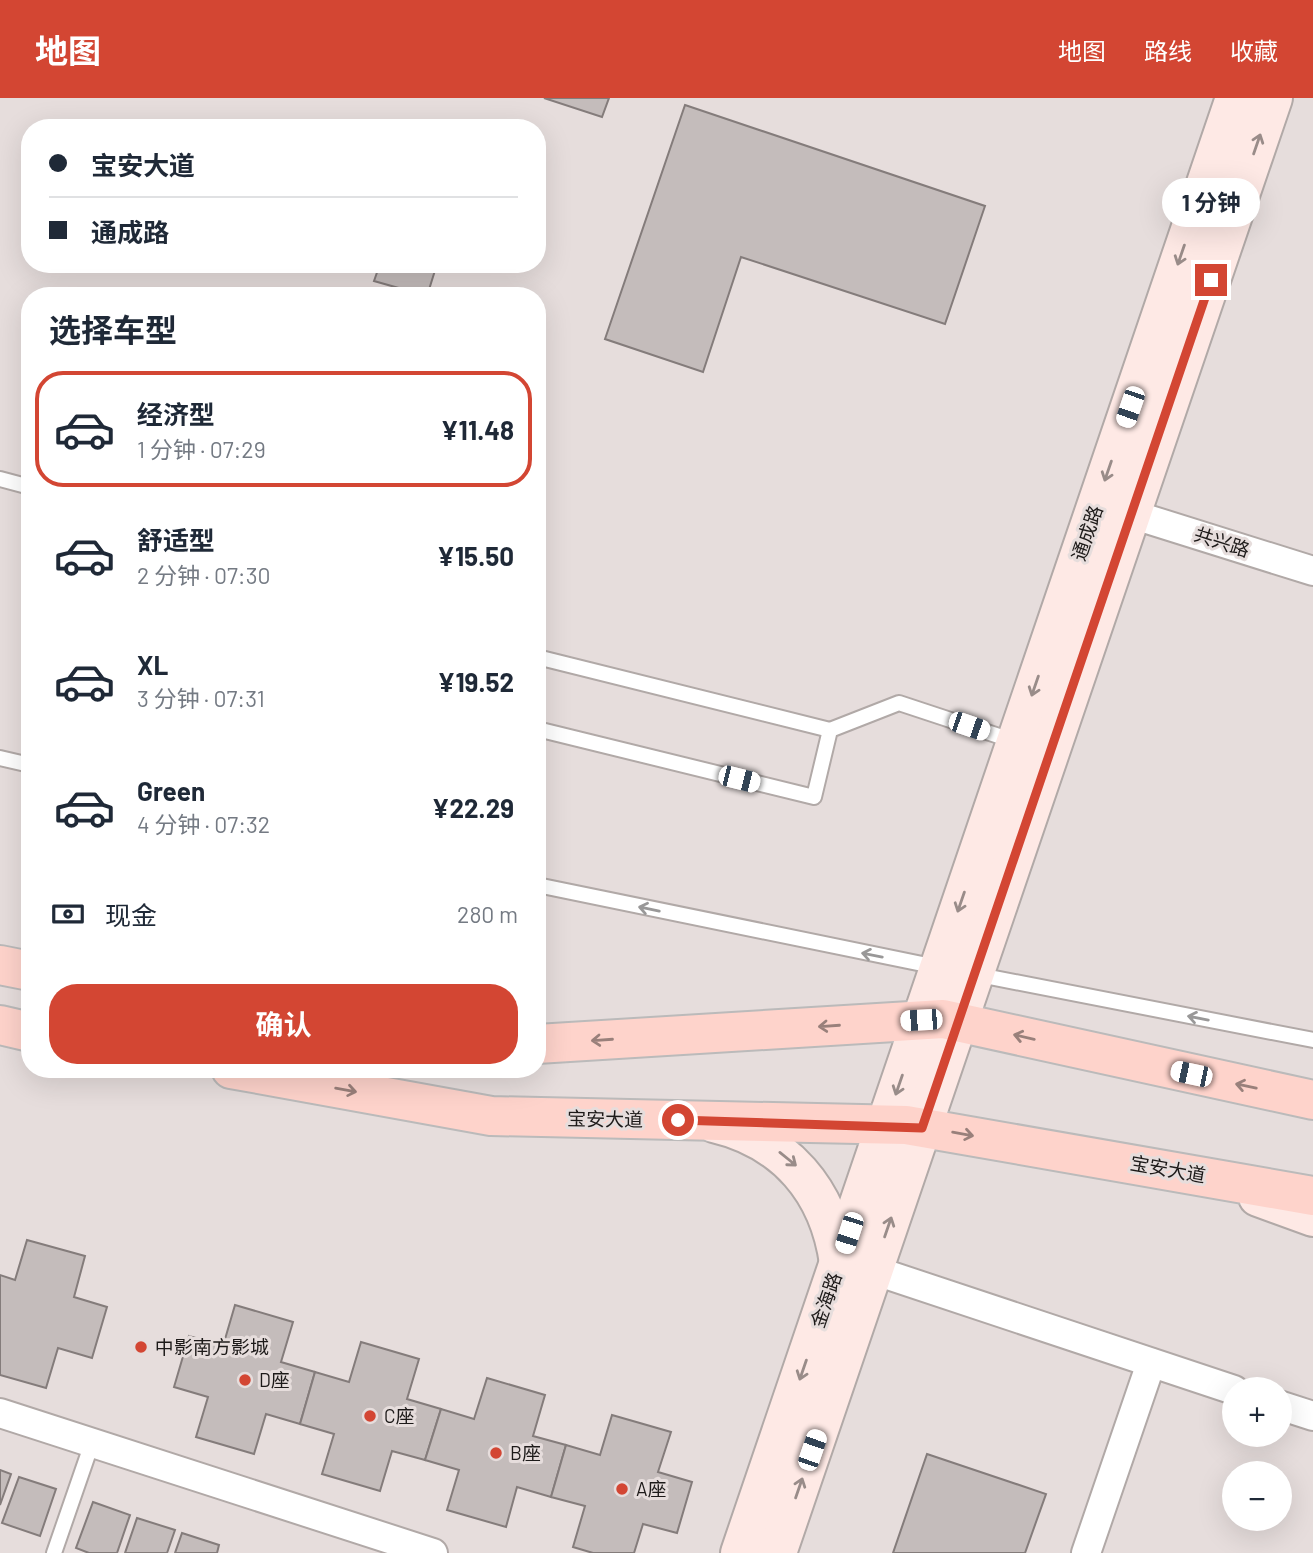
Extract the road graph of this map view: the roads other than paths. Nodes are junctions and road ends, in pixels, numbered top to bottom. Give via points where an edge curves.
1 (1235, 98) edge
2 (1273, 98) edge
3 (0, 479) edge
4 (21, 485) edge
5 (1131, 514) junction
6 (1313, 571) edge
7 (546, 659) edge
8 (830, 730) junction
9 (546, 731) edge
10 (1016, 742) junction
11 (0, 758) edge
12 (21, 763) edge
13 (546, 887) edge
14 (0, 965) edge
15 (21, 969) edge
16 (957, 971) junction
17 (940, 1021) junction
18 (0, 1025) edge
19 (21, 1030) edge
20 (1313, 1040) edge
21 (546, 1043) edge
22 (281, 1078) edge
23 (1313, 1100) edge
24 (705, 1121) junction
25 (904, 1126) junction
26 (1194, 1173) junction
27 (1313, 1196) edge
28 (1313, 1217) edge
29 (856, 1267) junction
30 (1152, 1363) junction
31 (1222, 1386) edge
32 (1292, 1409) edge
33 (0, 1413) edge
34 (1313, 1416) edge
35 (92, 1443) junction
36 (54, 1553) edge
37 (433, 1553) edge
38 (740, 1553) edge
39 (777, 1553) edge
40 (1086, 1553) edge

1 -> 10 street, 通成路
5 -> 2 street, 通成路
3 - 4 lane
5 - 6 street, 共兴路
5 - 16 street, 通成路
7 - 8 lane
8 - 9 lane via 814,797
8 - 10 lane via 899,703
10 -> 16 street, 通成路
11 - 12 lane
16 -> 13 lane
14 - 15 main road
16 - 17 street, 金海路
20 -> 16 lane
17 -> 21 main road
23 -> 17 main road
17 - 25 street, 金海路
18 - 19 main road
22 -> 24 main road, 宝安大道 via 491,1116
24 - 25 main road, 宝安大道
24 -> 29 street via 754,1137 797,1166 813,1185 835,1236
25 -> 26 main road, 宝安大道
25 - 29 street, 金海路
26 - 27 main road, 宝安大道
26 - 28 street
29 - 30 street
29 -> 38 street, 金海路
39 -> 29 street, 金海路
30 - 31 street
30 - 40 street
32 - 34 street
33 - 35 street
35 - 36 lane
35 - 37 street

